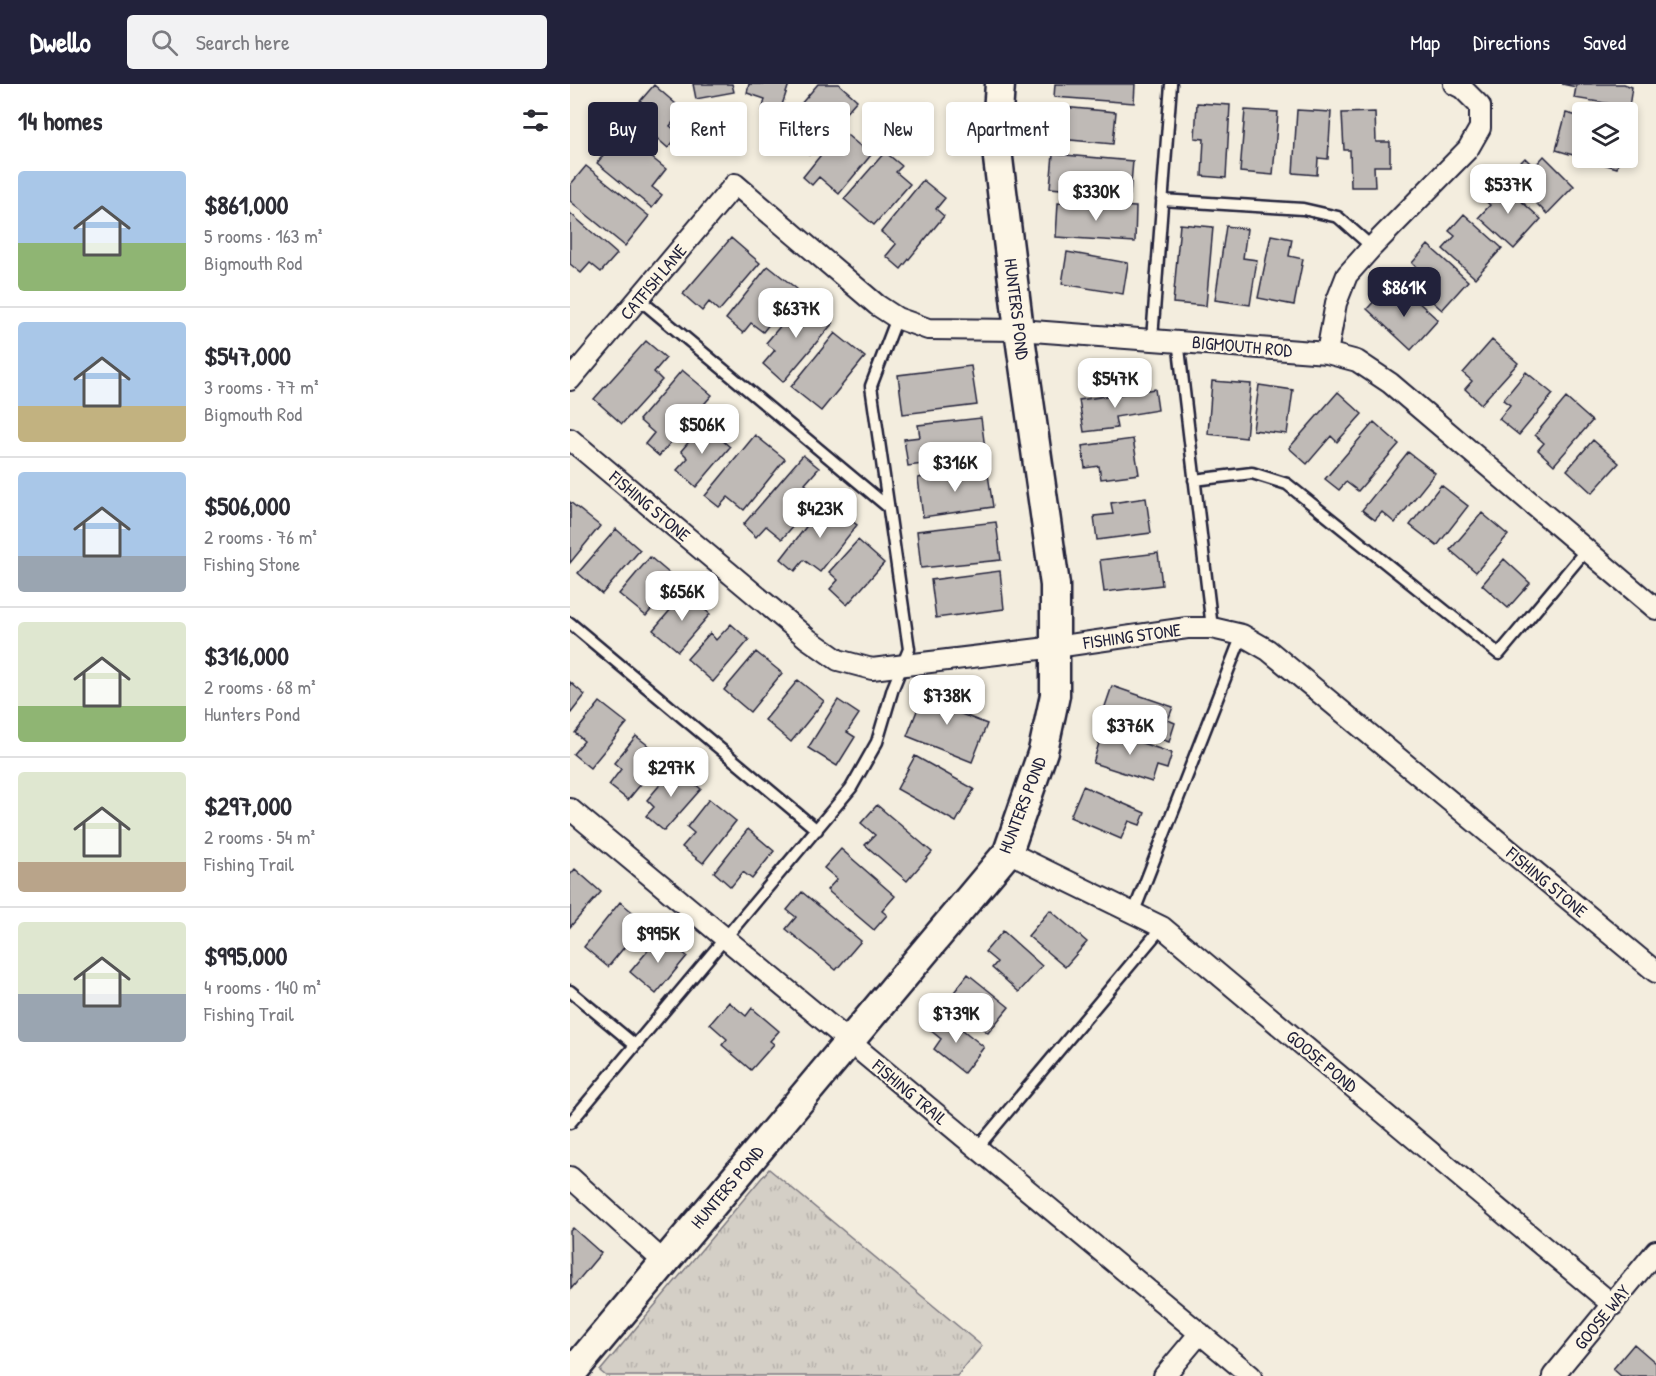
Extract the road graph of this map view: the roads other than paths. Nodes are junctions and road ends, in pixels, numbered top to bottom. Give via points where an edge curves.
1 (1000, 84) edge
2 (1171, 84) edge
3 (1454, 84) edge
4 (735, 184) joint
5 (1162, 200) junction
6 (1372, 247) junction
7 (639, 299) junction
8 (897, 318) junction
9 (1019, 330) junction
10 (1152, 339) junction
11 (1178, 340) junction
12 (1327, 353) junction
13 (570, 380) edge
14 (570, 439) edge
15 (1194, 480) junction
16 (888, 507) junction
17 (1586, 550) junction
18 (1656, 609) edge
19 (570, 623) edge
20 (1212, 628) junction
21 (1242, 635) junction
22 (1056, 647) junction
23 (901, 666) junction
24 (570, 809) edge
25 (817, 830) junction
26 (1008, 852) junction
27 (1133, 914) junction
28 (1162, 927) junction
29 (725, 938) junction
30 (1656, 972) edge
31 (570, 991) edge
32 (849, 1041) junction
33 (635, 1045) junction
34 (570, 1123) edge
35 (977, 1148) junction
36 (570, 1177) edge
37 (1653, 1254) edge
38 (664, 1262) junction
39 (1613, 1305) junction
40 (1200, 1333) junction
41 (570, 1375) edge
42 (1164, 1376) edge
43 (1251, 1376) edge
44 (1553, 1376) edge

1 - 9 street, HUNTERS POND via 996,142
2 - 5 lane
3 - 6 street via 1480,106 1480,128 1468,149
4 - 7 street, CATFISH LANE
4 - 8 street, BIGMOUTH ROD
5 - 6 lane via 1303,209 1338,217
5 - 10 lane
6 - 12 street via 1347,276 1336,303
7 - 13 street, CATFISH LANE
7 - 16 lane
8 - 9 street, BIGMOUTH ROD via 928,329
8 - 16 lane via 871,386
9 - 10 street, BIGMOUTH ROD
9 - 22 street, HUNTERS POND via 1055,585
10 - 11 street, BIGMOUTH ROD
11 - 12 street, BIGMOUTH ROD
11 - 15 lane
12 - 17 street, BIGMOUTH ROD via 1357,361 1390,383
14 - 23 street, FISHING STONE via 838,660 872,669
15 - 17 lane via 1252,473 1287,484 1499,654
15 - 20 lane
16 - 23 lane via 909,649
17 - 18 street, BIGMOUTH ROD
19 - 25 lane
20 - 21 street, FISHING STONE
20 - 22 street, FISHING STONE via 1187,628
21 - 27 lane
21 - 30 street, FISHING STONE via 1268,650
22 - 23 street, FISHING STONE
22 - 26 street, HUNTERS POND via 1055,695 1043,751
23 - 25 lane via 877,742 851,788
24 - 29 street, FISHING TRAIL
25 - 29 lane
26 - 27 street, GOOSE POND
26 - 32 street, HUNTERS POND
27 - 28 street, GOOSE POND
28 - 35 lane
28 - 39 street, GOOSE POND
29 - 32 street, FISHING TRAIL
29 - 33 lane
31 - 33 lane
32 - 35 street, FISHING TRAIL
32 - 38 street, HUNTERS POND
33 - 34 lane
35 - 40 street, FISHING TRAIL
36 - 38 street
37 - 39 street, GOOSE WAY
38 - 41 street, HUNTERS POND
39 - 44 street, GOOSE WAY
40 - 42 street
40 - 43 street, FISHING TRAIL

